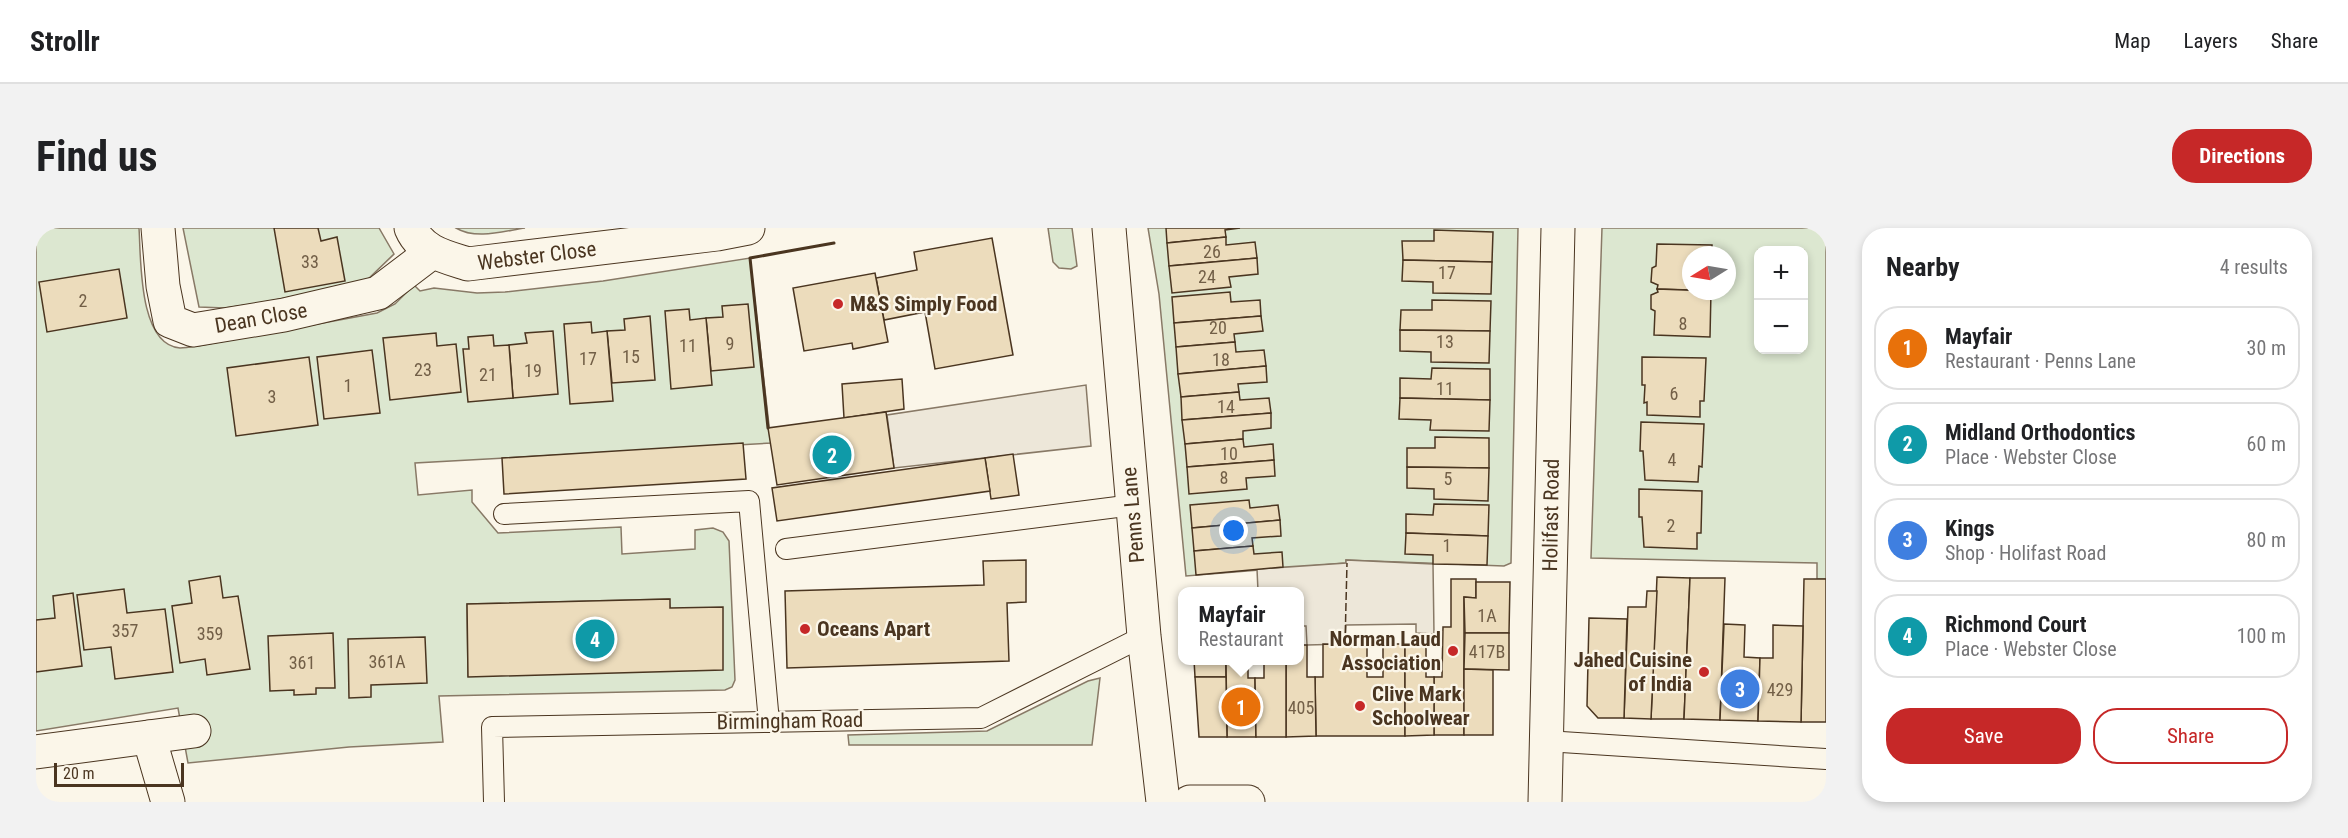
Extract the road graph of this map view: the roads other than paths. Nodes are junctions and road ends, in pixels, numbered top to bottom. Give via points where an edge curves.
1 (158, 228) edge
2 (411, 228) edge
3 (748, 228) edge
4 (1109, 228) edge
5 (1558, 228) edge
6 (432, 252) junction
7 (1133, 505) junction
8 (504, 514) dead end
9 (786, 549) dead end
10 (1144, 636) junction
11 (769, 722) junction
12 (194, 731) dead end
13 (149, 737) junction
14 (1546, 741) junction
15 (36, 752) edge
16 (1826, 759) edge
17 (168, 802) edge
18 (494, 802) edge
19 (1163, 802) edge
20 (1190, 802) edge
21 (1248, 802) edge
22 (1545, 802) edge

1 - 6 street, Dean Close via 170,321 193,330 284,315 378,293
2 - 6 street, Webster Close
3 - 6 street, Webster Close via 468,264
4 - 7 street, Penns Lane
5 - 14 street, Holifast Road
7 - 9 lane
7 - 10 street, Penns Lane
8 - 11 lane via 749,501
10 - 11 lane, Birmingham Road via 981,718
10 - 19 street, Penns Lane
11 - 18 lane, Birmingham Road via 492,727
12 - 13 street
13 - 15 street
13 - 17 street
14 - 16 lane
14 - 22 street, Holifast Road
20 - 21 street

